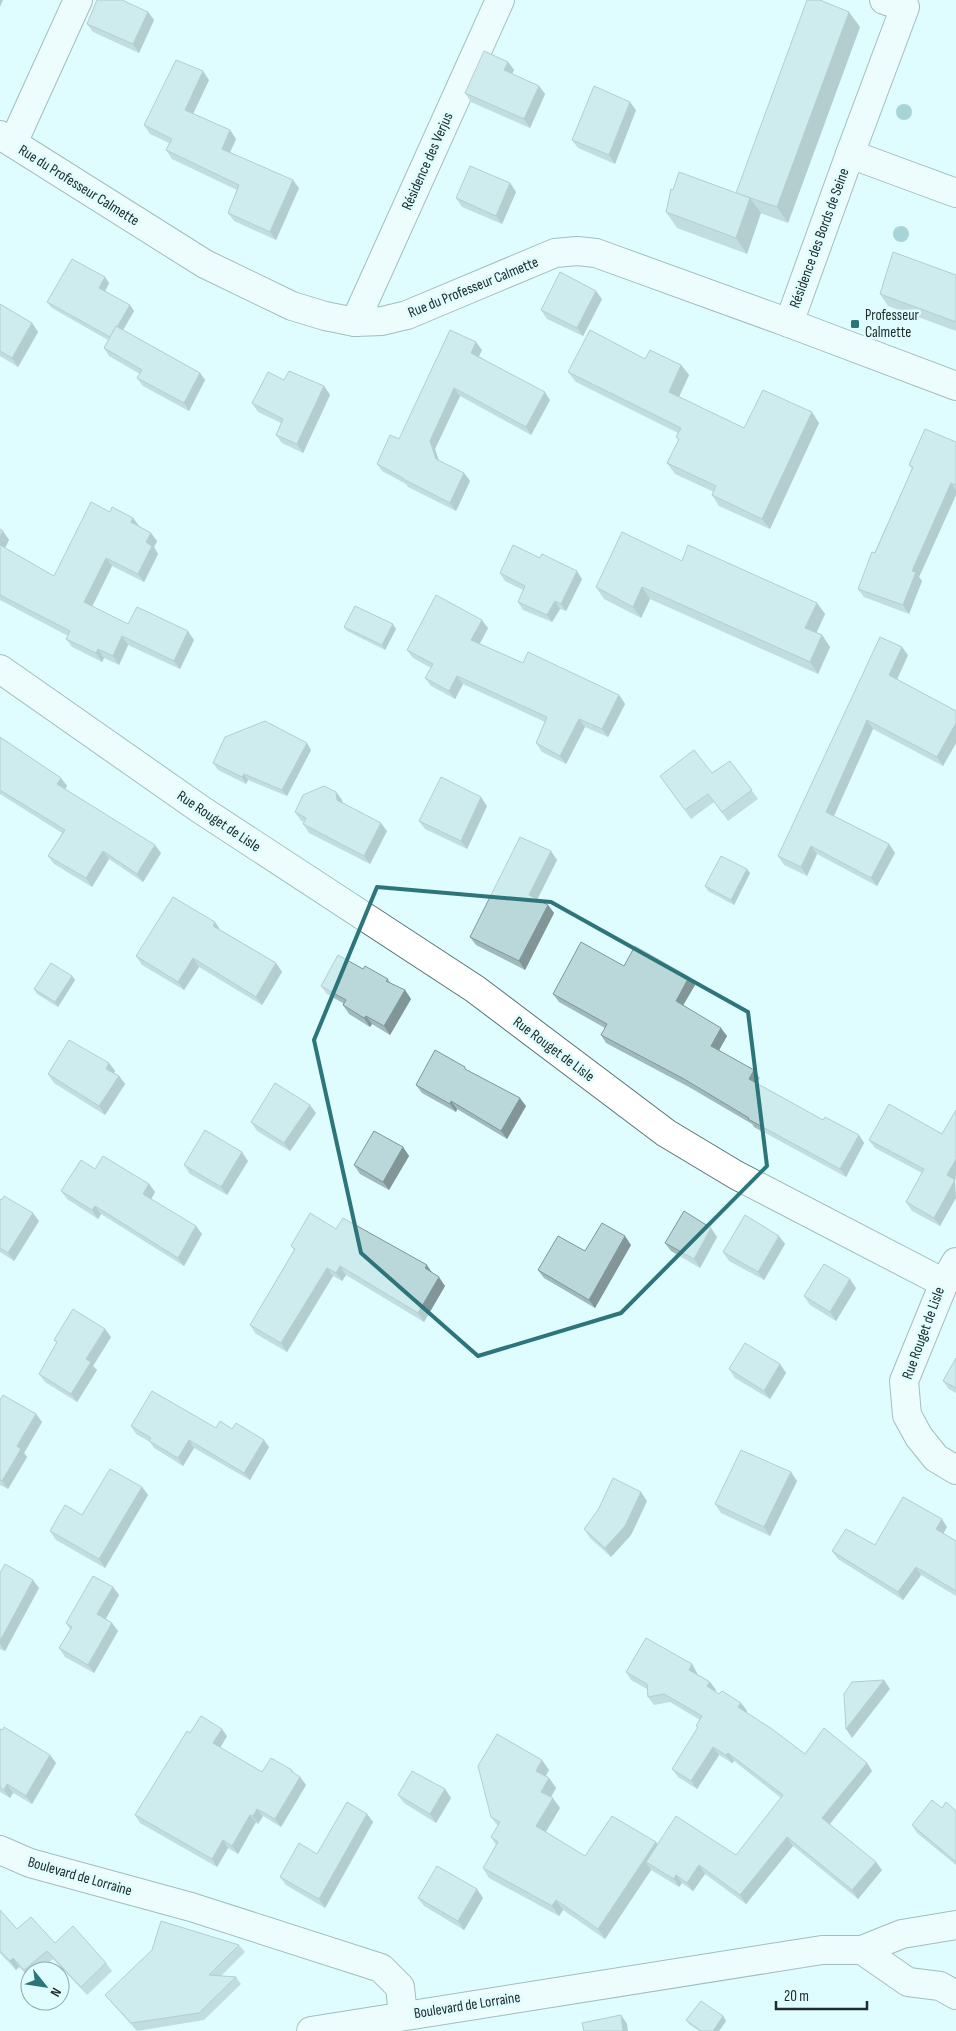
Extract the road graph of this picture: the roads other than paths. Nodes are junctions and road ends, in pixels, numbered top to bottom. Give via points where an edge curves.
1 (78, 0) edge
2 (500, 0) edge
3 (884, 0) edge
4 (6, 139) edge
5 (850, 154) junction
6 (956, 193) edge
7 (355, 322) junction
8 (789, 323) junction
9 (956, 386) edge
10 (0, 669) edge
11 (950, 1272) edge
12 (956, 1470) edge
13 (0, 1850) edge
14 (956, 1925) edge
15 (862, 1950) junction
16 (956, 1995) edge
17 (403, 2015) junction
18 (311, 2031) edge

1 - 4 street, Rue du Professeur Calmette
2 - 7 street, Résidence des Verjus
3 - 5 street, Résidence des Bords de Seine via 905,7
4 - 7 street, Rue du Professeur Calmette via 205,264 292,306
5 - 6 street, Résidence des Bords de Seine
5 - 8 street, Résidence des Bords de Seine
7 - 8 street, Rue du Professeur Calmette via 382,321 407,315 555,253 577,251 596,253
8 - 9 street, Rue du Professeur Calmette
10 - 11 street, Rue Rouget de Lisle via 200,809 475,989 666,1133 736,1175
11 - 12 street, Rue Rouget de Lisle via 904,1381 908,1415 919,1437 936,1458
13 - 17 street, Boulevard de Lorraine via 30,1863 191,1907 382,1968 400,1987
14 - 15 street, Boulevard de Lorraine via 902,1934
15 - 16 street via 908,1982 940,1986
15 - 17 street, Boulevard de Lorraine via 822,1950
17 - 18 street

